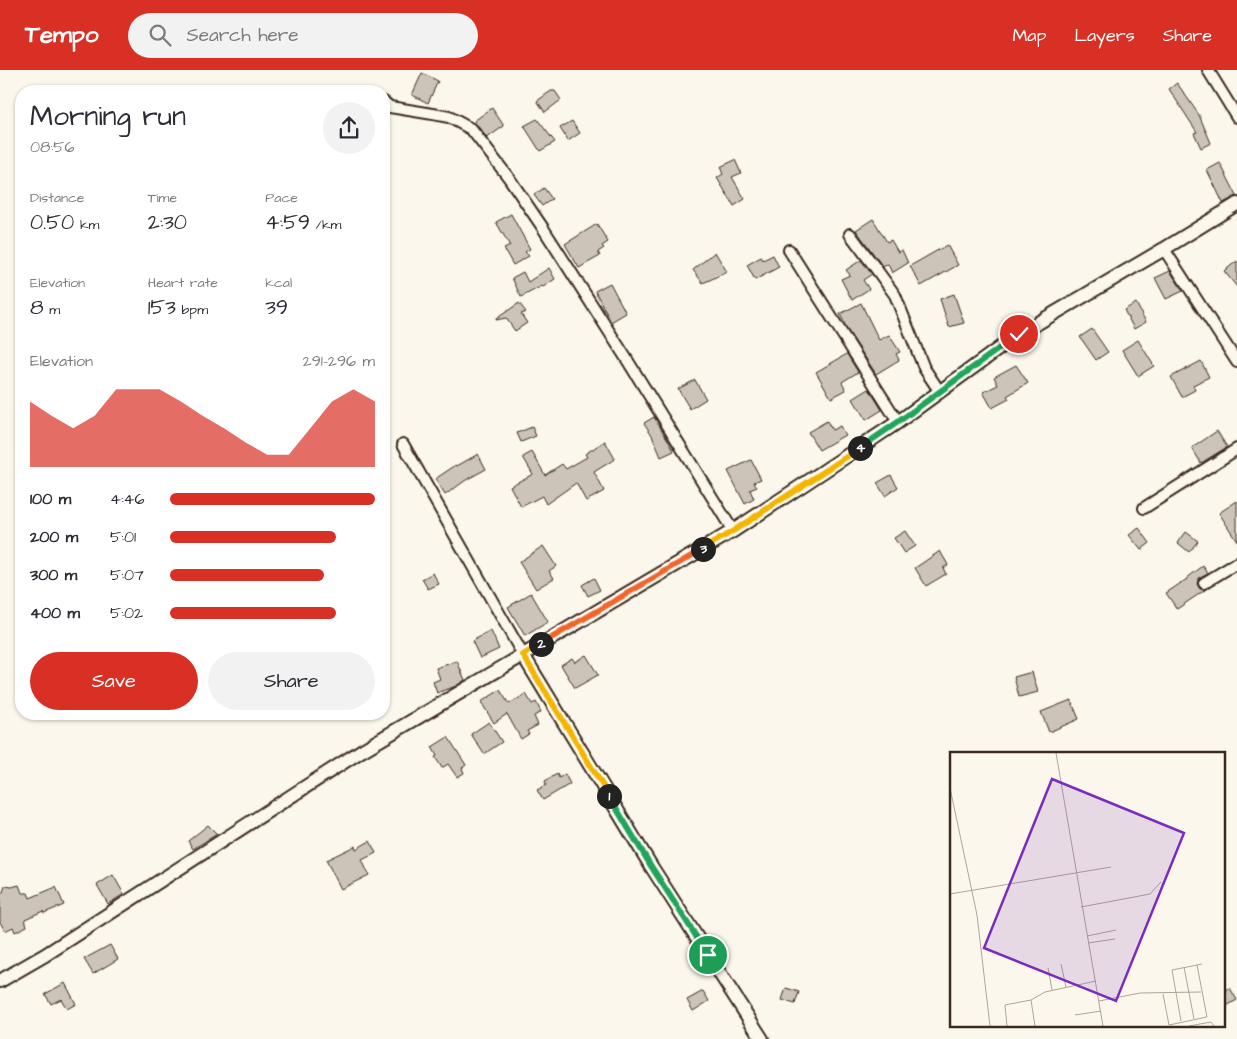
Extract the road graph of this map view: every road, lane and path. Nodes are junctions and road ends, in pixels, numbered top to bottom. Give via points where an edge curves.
1 (1208, 70) edge
2 (390, 107) edge
3 (1237, 117) edge
4 (1237, 204) edge
5 (850, 234) dead end
6 (1164, 249) junction
7 (789, 250) dead end
8 (1237, 362) edge
9 (940, 392) junction
10 (898, 422) junction
11 (403, 444) dead end
12 (1237, 449) edge
13 (1144, 508) dead end
14 (733, 531) junction
15 (1237, 563) edge
16 (1204, 584) dead end
17 (523, 655) junction
18 (0, 982) edge
19 (762, 1039) edge

1 - 3 street
2 - 14 street via 449,117 471,129 542,228
4 - 6 street
5 - 9 street via 895,295 924,368
6 - 8 street
6 - 9 street via 1019,334
7 - 10 street
9 - 10 street
10 - 14 street
11 - 17 street
12 - 13 street
14 - 17 street
15 - 16 street
17 - 18 street via 362,751
17 - 19 street via 651,866

